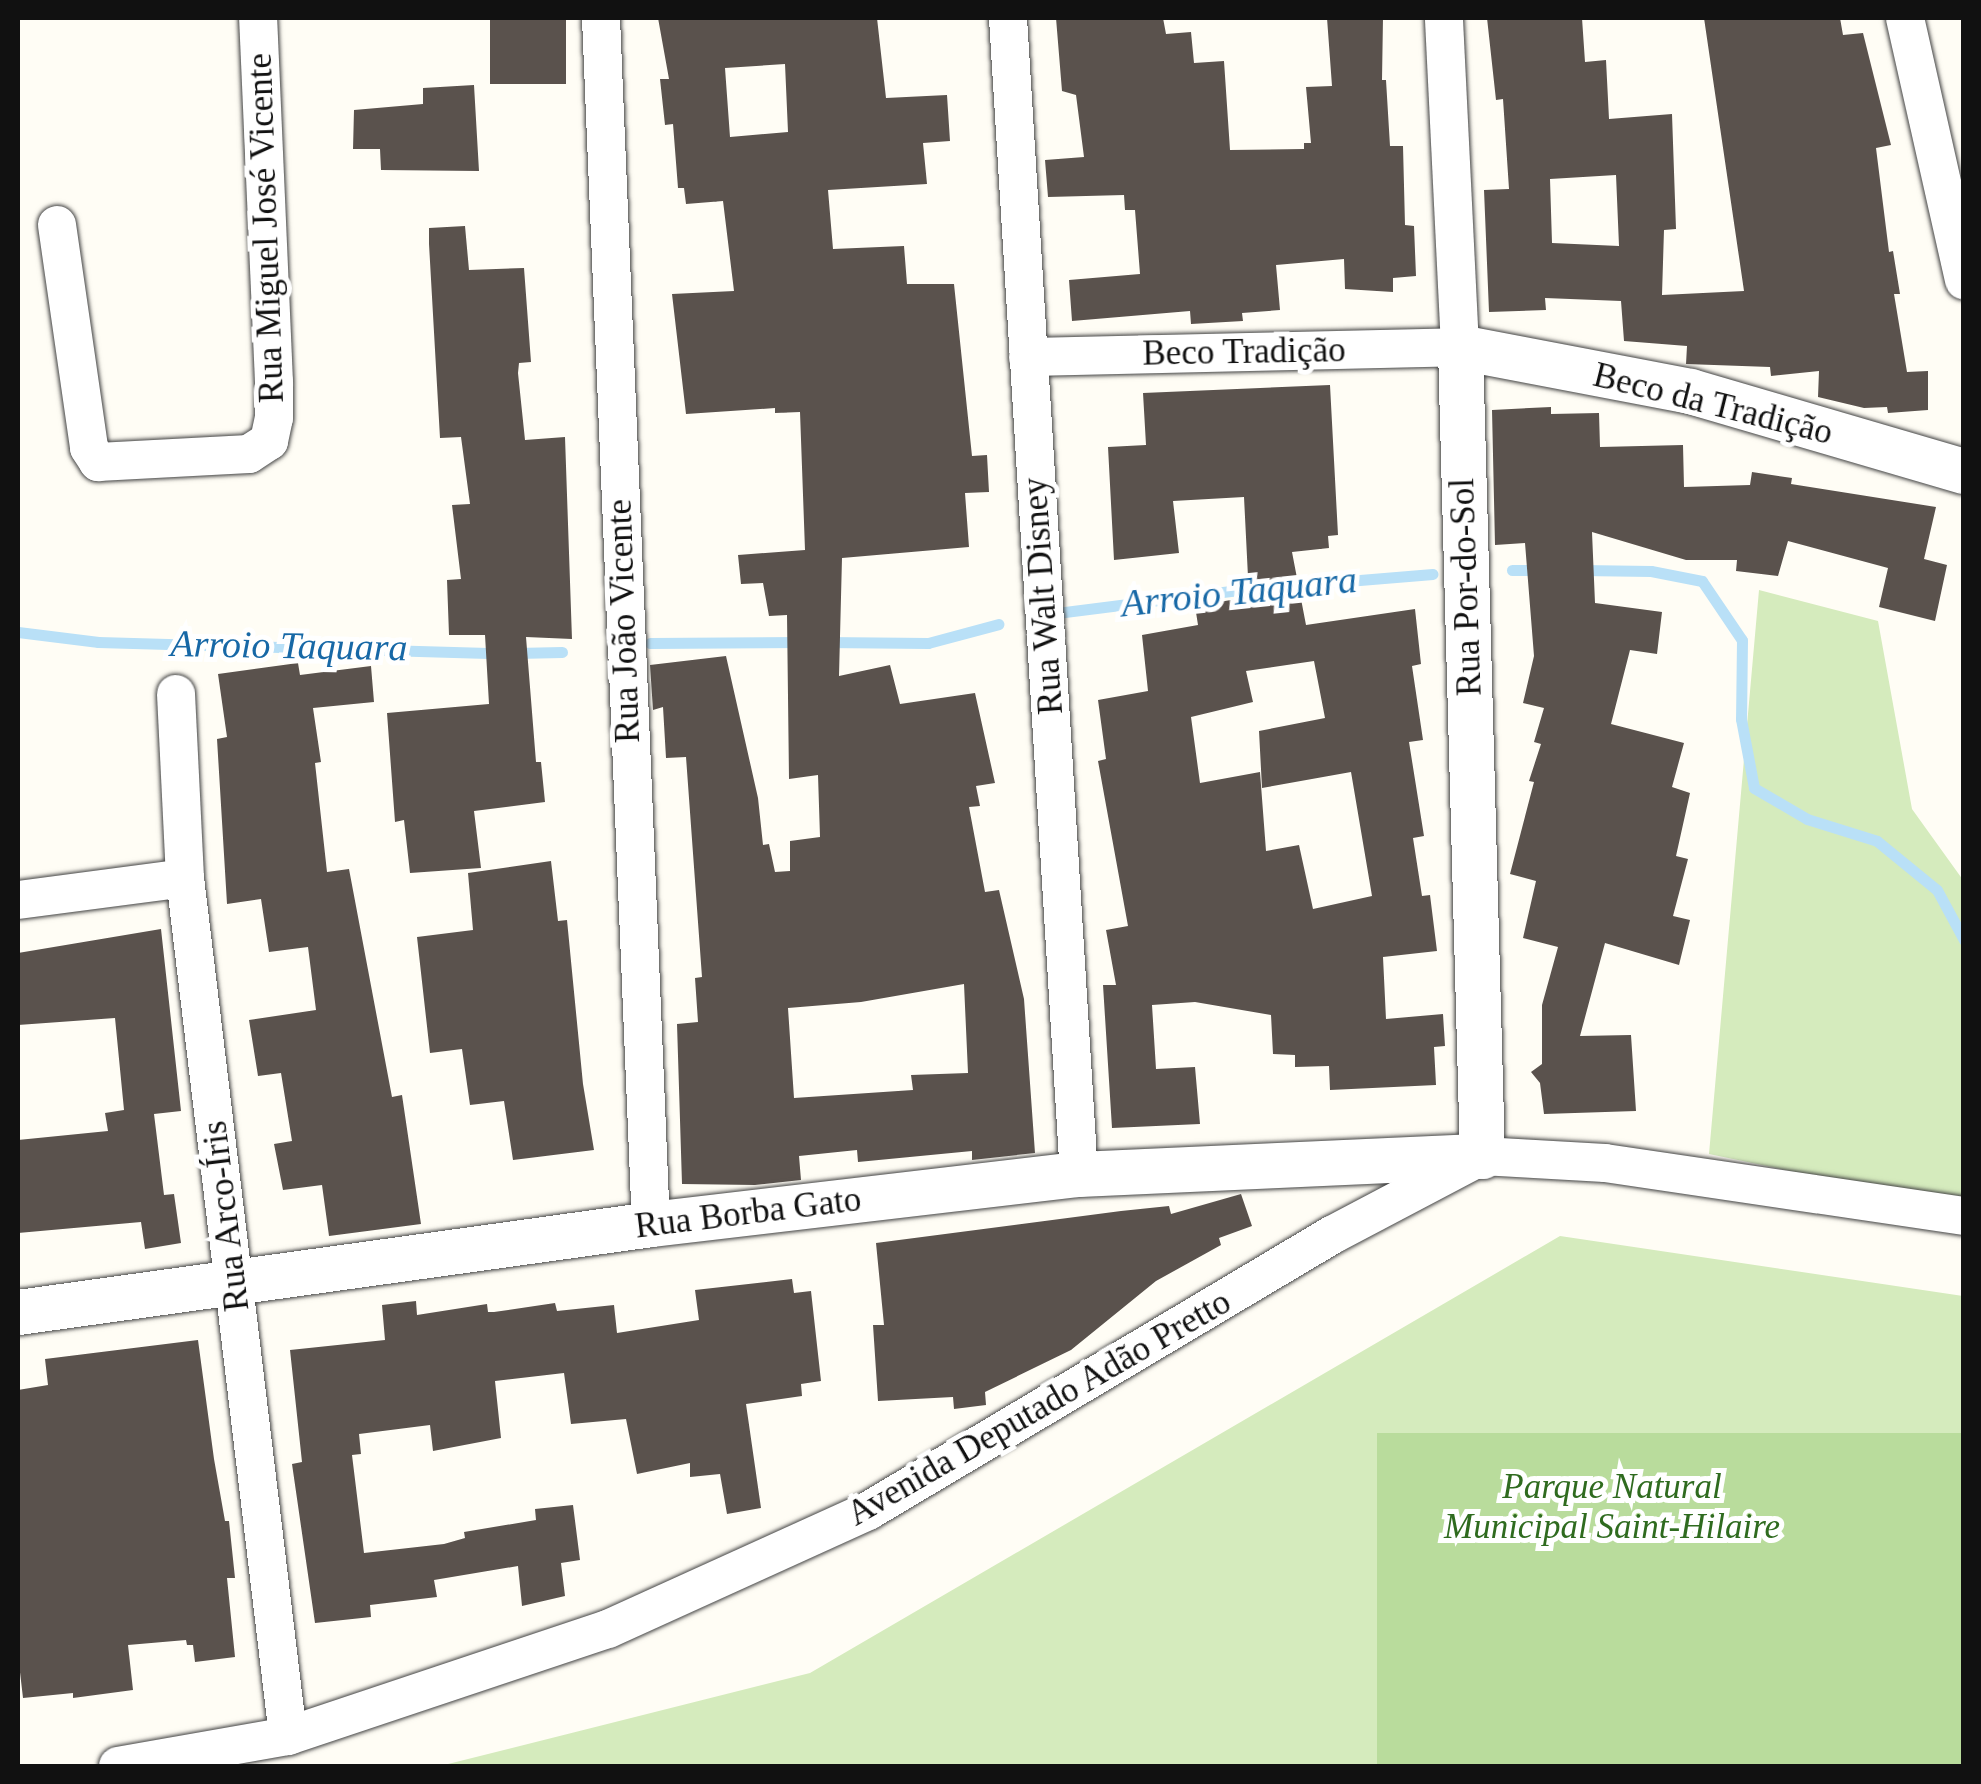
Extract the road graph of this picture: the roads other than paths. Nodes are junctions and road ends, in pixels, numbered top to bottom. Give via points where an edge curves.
1 (258, 18) edge
2 (600, 18) edge
3 (1008, 18) edge
4 (1444, 18) edge
5 (1905, 18) edge
6 (57, 225) dead end
7 (1964, 280) edge
8 (1460, 347) junction
9 (1028, 357) junction
10 (1964, 471) edge
11 (176, 694) dead end
12 (184, 878) junction
13 (18, 900) edge
14 (1482, 1156) junction
15 (1079, 1174) junction
16 (1964, 1216) edge
17 (650, 1224) junction
18 (234, 1284) junction
19 (18, 1312) edge
20 (288, 1736) junction
21 (118, 1766) edge

1 - 6 street, Rua Miguel José Vicente via 274,382 268,441 249,454 98,462 88,448
2 - 17 street, Rua João Vicente
3 - 9 street, Rua Walt Disney
4 - 8 street, Rua Por-do-Sol
5 - 7 street
8 - 9 street, Beco Tradição
8 - 10 street, Beco da Tradição via 1690,391
8 - 14 street, Rua Por-do-Sol
9 - 15 street, Rua Walt Disney
11 - 12 street, Rua Arco-Íris
12 - 13 street
12 - 18 street, Rua Arco-Íris
14 - 15 street, Rua Borba Gato
14 - 16 street via 1604,1164
14 - 20 street, Avenida Deputado Adão Pretto via 1332,1236 868,1512 608,1630
15 - 17 street, Rua Borba Gato
17 - 18 street, Rua Borba Gato
18 - 19 street, Rua Borba Gato
18 - 20 street, Rua Arco-Íris
20 - 21 street, Avenida Deputado Adão Pretto

